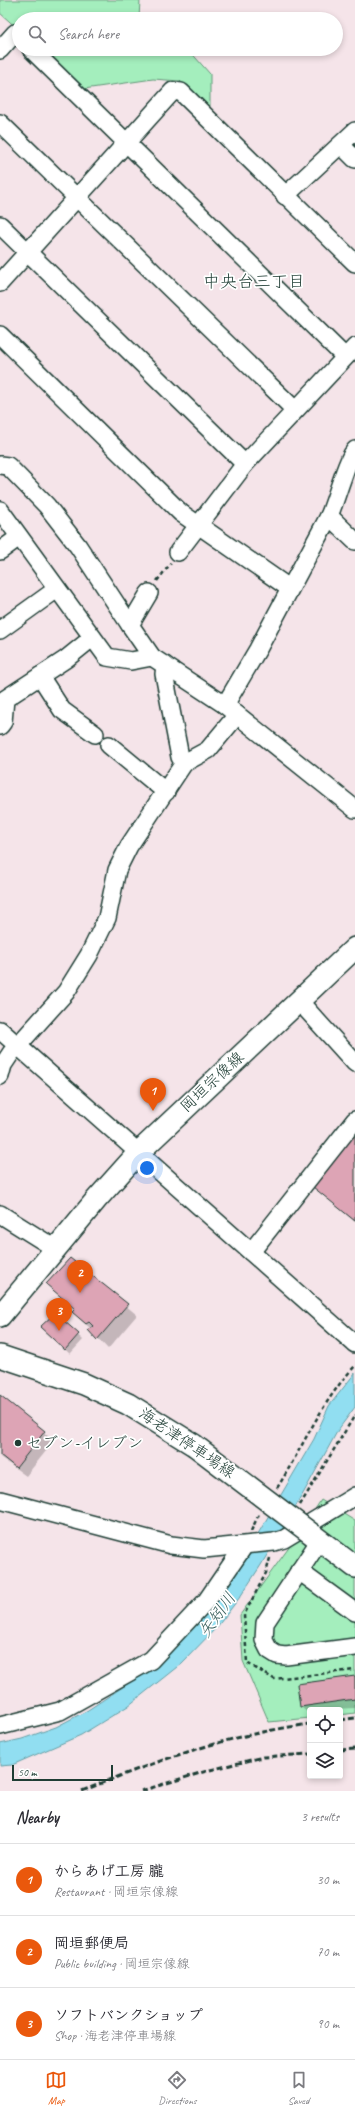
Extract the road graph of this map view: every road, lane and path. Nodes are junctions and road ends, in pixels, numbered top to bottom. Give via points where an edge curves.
1 (12, 36) edge
2 (0, 50) edge
3 (38, 56) edge
4 (0, 123) edge
5 (355, 132) edge
6 (126, 142) junction
7 (341, 145) junction
8 (355, 159) edge
9 (285, 196) junction
10 (77, 198) junction
11 (0, 226) edge
12 (27, 252) junction
13 (355, 263) edge
14 (0, 282) edge
15 (0, 335) edge
16 (350, 352) edge
17 (295, 410) junction
18 (355, 450) edge
19 (245, 464) junction
20 (0, 465) edge
21 (0, 510) edge
22 (329, 516) junction
23 (197, 525) junction
24 (20, 538) junction
25 (355, 541) edge
26 (0, 552) edge
27 (178, 552) joint
28 (289, 588) junction
29 (57, 589) junction
30 (149, 593) joint
31 (130, 625) junction
32 (0, 630) edge
33 (92, 638) junction
34 (159, 661) junction
35 (40, 676) junction
36 (231, 710) junction
37 (0, 726) edge
38 (95, 734) dead end
39 (109, 745) dead end
40 (184, 763) junction
41 (166, 792) junction
42 (355, 809) edge
43 (355, 948) edge
44 (299, 1001) junction
45 (0, 1030) edge
46 (18, 1046) junction
47 (355, 1062) edge
48 (0, 1076) edge
49 (355, 1120) edge
50 (139, 1152) junction
51 (0, 1214) edge
52 (56, 1249) junction
53 (251, 1252) junction
54 (0, 1316) edge
55 (355, 1344) edge
56 (0, 1356) edge
57 (355, 1366) edge
58 (355, 1415) edge
59 (276, 1489) dead end
60 (355, 1496) edge
61 (0, 1500) edge
62 (297, 1510) dead end
63 (260, 1513) dead end
64 (316, 1537) junction
65 (274, 1542) junction
66 (244, 1546) junction
67 (355, 1567) edge
68 (299, 1571) junction
69 (252, 1601) dead end
70 (355, 1612) edge
71 (355, 1647) edge
72 (0, 1726) edge

1 - 2 street
3 - 6 street
4 - 10 street
5 - 7 street
6 - 9 street via 173,91 181,92
6 - 10 street
6 - 16 street
7 - 8 street
7 - 9 street
9 - 13 street
10 - 12 street
10 - 17 street
11 - 12 street
12 - 14 street
12 - 19 street
15 - 23 street via 181,513
16 - 17 street
17 - 19 street
18 - 22 street via 349,459
19 - 23 street
20 - 31 street via 8,466 47,506 78,546
21 - 24 street
22 - 25 street
22 - 28 street
23 - 27 street
23 - 28 street
24 - 26 street
24 - 29 street
27 - 30 path
28 - 36 street
29 - 32 street
29 - 33 street
30 - 31 street
31 - 34 street
33 - 34 street via 107,657 112,659
33 - 35 street
34 - 36 street
34 - 40 street via 164,674 180,758
35 - 37 street via 5,699 3,722
35 - 38 street via 62,710
36 - 40 street via 217,742
36 - 42 street
39 - 41 street
40 - 41 street
41 - 46 street via 129,846 117,870 107,918 81,968 66,992
43 - 44 main road, 岡垣宗像線
44 - 47 street
44 - 50 main road, 岡垣宗像線
45 - 46 street
46 - 48 street via 3,1065
46 - 50 street
49 - 53 street
50 - 52 main road, 岡垣宗像線
50 - 53 street
51 - 52 street
52 - 54 main road, 岡垣宗像線
53 - 55 street
56 - 64 main road, 海老津停車場線, bridge via 84,1384 128,1404 194,1445
57 - 59 path via 312,1424
58 - 62 path
60 - 65 street via 284,1539
61 - 66 street via 171,1545 204,1549
63 - 66 path
64 - 67 main road, 海老津停車場線
64 - 68 street
65 - 66 street
65 - 69 path via 266,1573
66 - 72 street via 207,1600 151,1660 60,1711
68 - 70 street
68 - 71 street via 265,1623 264,1640 270,1650 277,1655 286,1656

